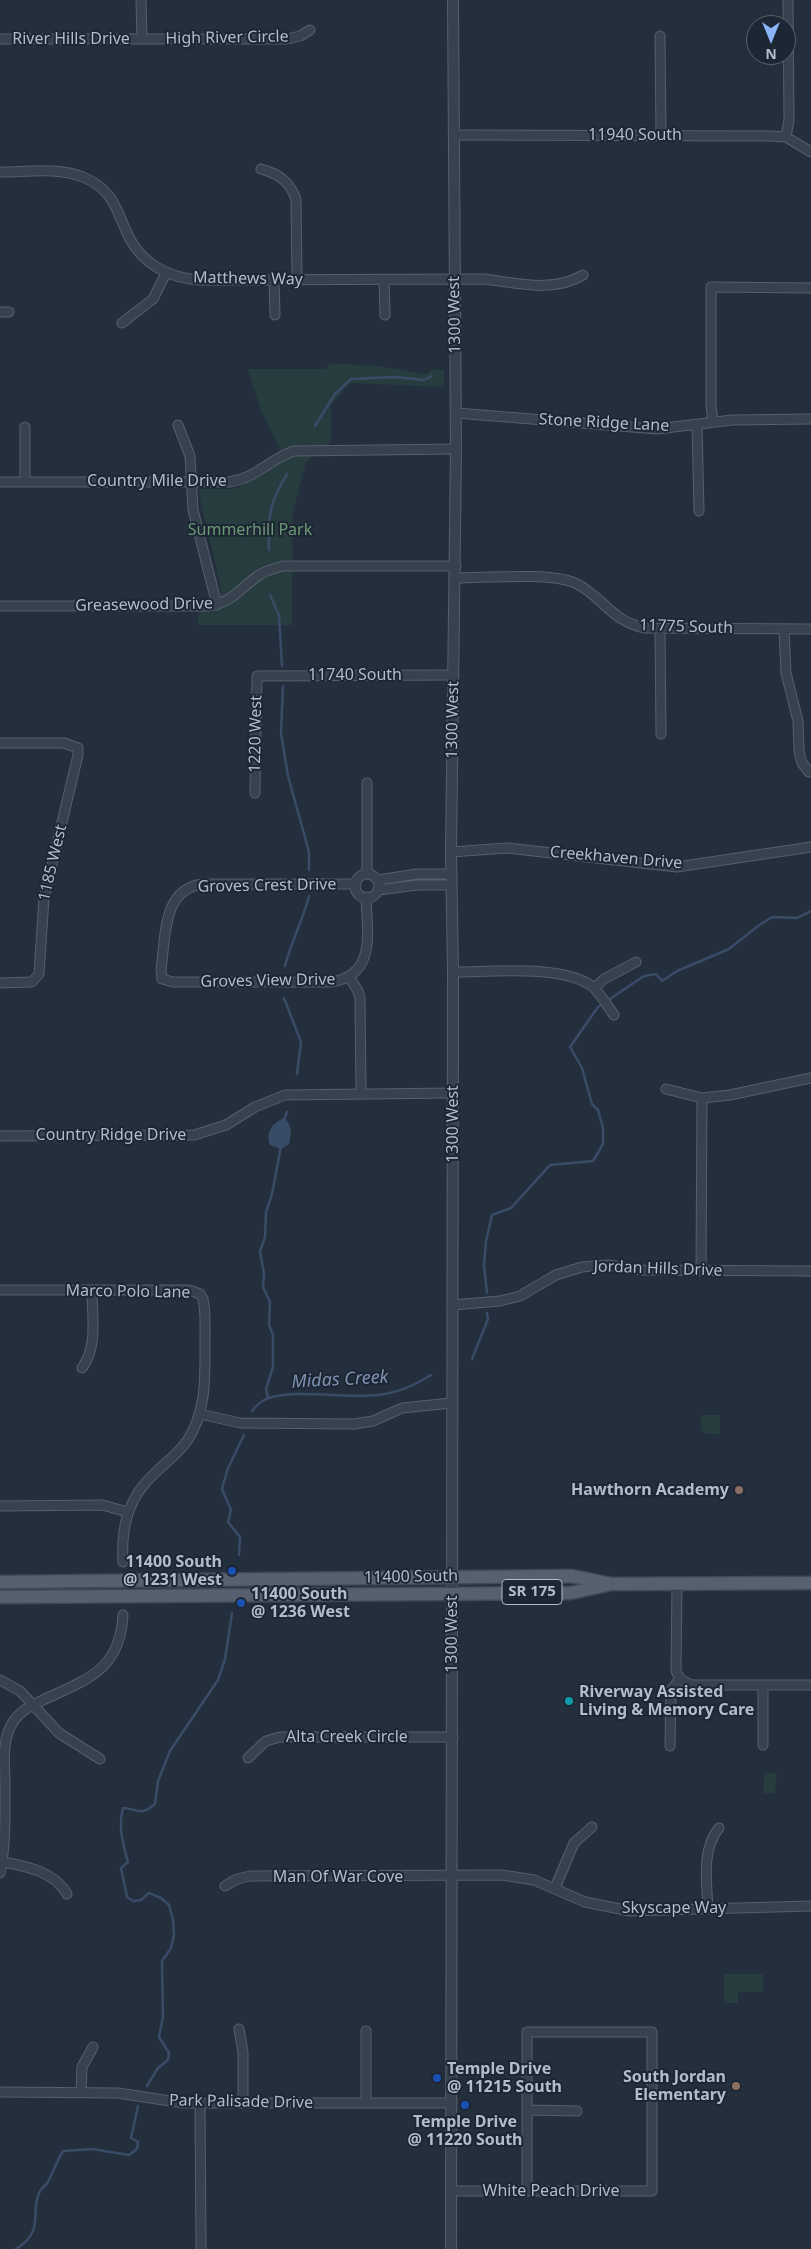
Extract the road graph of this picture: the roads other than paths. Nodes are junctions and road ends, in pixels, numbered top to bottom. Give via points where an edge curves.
1 (141, 0) edge
2 (453, 0) edge
3 (788, 0) edge
4 (310, 30) dead end
5 (660, 36) dead end
6 (0, 39) edge
7 (142, 39) junction
8 (454, 135) junction
9 (661, 135) junction
10 (786, 137) junction
11 (811, 152) edge
12 (261, 169) dead end
13 (0, 172) edge
14 (166, 273) junction
15 (583, 274) dead end
16 (274, 279) junction
17 (297, 279) junction
18 (384, 279) junction
19 (455, 279) junction
20 (811, 288) edge
21 (275, 315) dead end
22 (385, 315) dead end
23 (122, 322) dead end
24 (456, 413) junction
25 (811, 419) edge
26 (713, 422) junction
27 (178, 424) dead end
28 (697, 425) junction
29 (25, 427) dead end
30 (456, 449) junction
31 (0, 482) edge
32 (26, 482) junction
33 (192, 482) junction
34 (699, 511) dead end
35 (456, 566) junction
36 (456, 578) junction
37 (217, 605) junction
38 (0, 606) edge
39 (660, 629) junction
40 (784, 629) junction
41 (811, 629) edge
42 (454, 674) junction
43 (257, 676) joint
44 (661, 734) dead end
45 (0, 743) edge
46 (809, 772) dead end
47 (367, 782) dead end
48 (255, 792) dead end
49 (811, 847) edge
50 (451, 852) junction
51 (367, 874) junction
52 (452, 874) junction
53 (378, 880) junction
54 (356, 884) junction
55 (452, 885) junction
56 (378, 890) junction
57 (366, 898) junction
58 (636, 962) dead end
59 (453, 972) junction
60 (349, 978) junction
61 (162, 979) joint
62 (0, 983) edge
63 (594, 988) junction
64 (614, 1015) dead end
65 (811, 1078) edge
66 (666, 1089) dead end
67 (361, 1093) junction
68 (453, 1093) junction
69 (702, 1098) junction
70 (0, 1136) edge
71 (701, 1271) junction
72 (811, 1271) edge
73 (0, 1290) edge
74 (92, 1290) junction
75 (452, 1305) junction
76 (82, 1368) dead end
77 (451, 1403) junction
78 (200, 1414) junction
79 (0, 1506) edge
80 (128, 1512) junction
81 (123, 1562) dead end
82 (452, 1577) junction
83 (0, 1582) edge
84 (811, 1583) edge
85 (611, 1584) junction
86 (677, 1584) junction
87 (452, 1593) junction
88 (0, 1597) edge
89 (123, 1615) dead end
90 (680, 1679) junction
91 (0, 1680) edge
92 (763, 1685) junction
93 (811, 1685) edge
94 (34, 1705) junction
95 (452, 1737) junction
96 (763, 1745) dead end
97 (670, 1746) dead end
98 (248, 1758) dead end
99 (100, 1759) dead end
100 (592, 1827) dead end
101 (719, 1828) dead end
102 (3, 1862) junction
103 (0, 1873) edge
104 (452, 1876) junction
105 (225, 1886) dead end
106 (555, 1888) junction
107 (67, 1894) dead end
108 (811, 1906) edge
109 (708, 1909) junction
110 (239, 2029) dead end
111 (366, 2031) dead end
112 (92, 2047) dead end
113 (0, 2092) edge
114 (81, 2092) junction
115 (243, 2103) junction
116 (366, 2103) junction
117 (452, 2103) junction
118 (200, 2104) junction
119 (527, 2110) junction
120 (577, 2111) dead end
121 (451, 2191) junction
122 (528, 2191) junction
123 (201, 2249) edge
124 (451, 2249) edge

1 - 7 street
2 - 8 street, 1300 West
3 - 10 street via 789,120
4 - 7 street, High River Circle via 287,39
5 - 9 street
6 - 7 street, River Hills Drive
8 - 9 street, 11940 South
8 - 19 street, 1300 West
9 - 10 street, 11940 South
10 - 11 street
12 - 17 street via 283,178 296,199
13 - 14 street, Matthews Way via 66,173 91,181 116,206 136,248
14 - 16 street, Matthews Way via 190,279
14 - 23 street via 153,299
15 - 19 street, Matthews Way via 558,285
16 - 17 street, Matthews Way
16 - 21 street
17 - 18 street, Matthews Way
18 - 19 street, Matthews Way
18 - 22 street
19 - 24 street, 1300 West
20 - 26 street via 710,287
24 - 28 street, Stone Ridge Lane via 657,429
24 - 30 street, 1300 West
25 - 26 street, Stone Ridge Lane
26 - 28 street, Stone Ridge Lane
27 - 33 street via 190,456
28 - 34 street
29 - 32 street
30 - 33 street, Country Mile Drive via 294,451 281,455 251,477
30 - 35 street, 1300 West
31 - 32 street, Country Mile Drive
32 - 33 street, Country Mile Drive
33 - 37 street via 195,521
35 - 36 street, 1300 West
35 - 37 street, Greasewood Drive via 283,566 261,574 235,596
36 - 39 street, 11775 South via 563,578 585,589 622,620 634,626
36 - 42 street, 1300 West
37 - 38 street, Greasewood Drive
39 - 40 street, 11775 South
39 - 44 street
40 - 41 street, 11775 South
40 - 46 street via 786,673 798,721 799,751
42 - 43 street, 11740 South
42 - 50 street, 1300 West
43 - 48 street, 1220 West
45 - 62 street, 1185 West via 64,744 78,748 44,898 41,968 36,980 27,984
47 - 51 street
49 - 50 street, Creekhaven Drive via 677,867 507,848
50 - 52 street, 1300 West
51 - 53 street
51 - 54 street via 361,876
52 - 53 street via 417,874
52 - 55 street, 1300 West
53 - 56 street
54 - 57 street via 357,892
54 - 61 street, Groves Crest Drive via 203,884 189,887 177,896 171,908
55 - 56 street
55 - 59 street, 1300 West
56 - 57 street via 374,896
57 - 60 street, Groves View Drive via 366,955 357,972
58 - 63 street
59 - 63 street via 556,972
59 - 68 street, 1300 West
60 - 61 street, Groves View Drive via 331,982 173,982
60 - 67 street via 360,998
63 - 64 street
65 - 69 street via 730,1096
66 - 69 street
67 - 68 street, Country Ridge Drive
67 - 70 street, Country Ridge Drive via 285,1095 255,1107 226,1125 194,1135
68 - 75 street, 1300 West
69 - 71 street
71 - 72 street, Jordan Hills Drive
71 - 75 street, Jordan Hills Drive via 643,1270 608,1265 582,1267 556,1275 520,1296
73 - 74 street, Marco Polo Lane
74 - 76 street via 92,1346
74 - 78 street, Marco Polo Lane via 189,1290 200,1294 205,1306 205,1382
75 - 77 street, 1300 West
77 - 78 street via 412,1406 373,1421 354,1424 240,1423
77 - 82 street, 1300 West
78 - 80 street, Marco Polo Lane via 188,1440 143,1485
79 - 80 street via 103,1505
80 - 81 street, Marco Polo Lane via 122,1537
82 - 83 main road, 11400 South / SR 175
82 - 85 main road, 11400 South / SR 175 via 572,1576
82 - 87 street, 1300 West
84 - 86 main road, 11400 South / SR 175
85 - 86 main road, 11400 South / SR 175
85 - 87 main road, 11400 South / SR 175 via 571,1593
86 - 90 street via 676,1671
87 - 88 main road, 11400 South / SR 175
87 - 95 street, 1300 West
89 - 94 street via 119,1644 104,1666
90 - 92 street via 691,1685
90 - 97 street via 671,1690
91 - 94 street via 14,1686
92 - 93 street
92 - 96 street
94 - 99 street via 59,1733
94 - 102 street via 18,1716 5,1742
95 - 98 street, Alta Creek Circle via 280,1737 266,1741
95 - 104 street, 1300 West
100 - 106 street via 574,1843
101 - 109 street via 707,1848
102 - 103 street
102 - 107 street via 54,1877
104 - 105 street, Man Of War Cove via 250,1876
104 - 106 street, Skyscape Way via 512,1876
104 - 117 street, 1300 West
106 - 109 street, Skyscape Way via 584,1902 630,1910
108 - 109 street, Skyscape Way
110 - 115 street via 243,2052
111 - 116 street
112 - 114 street via 82,2067
113 - 114 street, Park Palisade Drive
114 - 118 street, Park Palisade Drive via 118,2093
115 - 116 street, Park Palisade Drive
115 - 118 street, Park Palisade Drive
116 - 117 street, Park Palisade Drive
117 - 121 street, 1300 West
118 - 123 street
119 - 120 street
119 - 122 street
119 - 122 street, White Peach Drive via 527,2032 652,2032 652,2191
121 - 122 street, White Peach Drive
121 - 124 street, 1300 West

